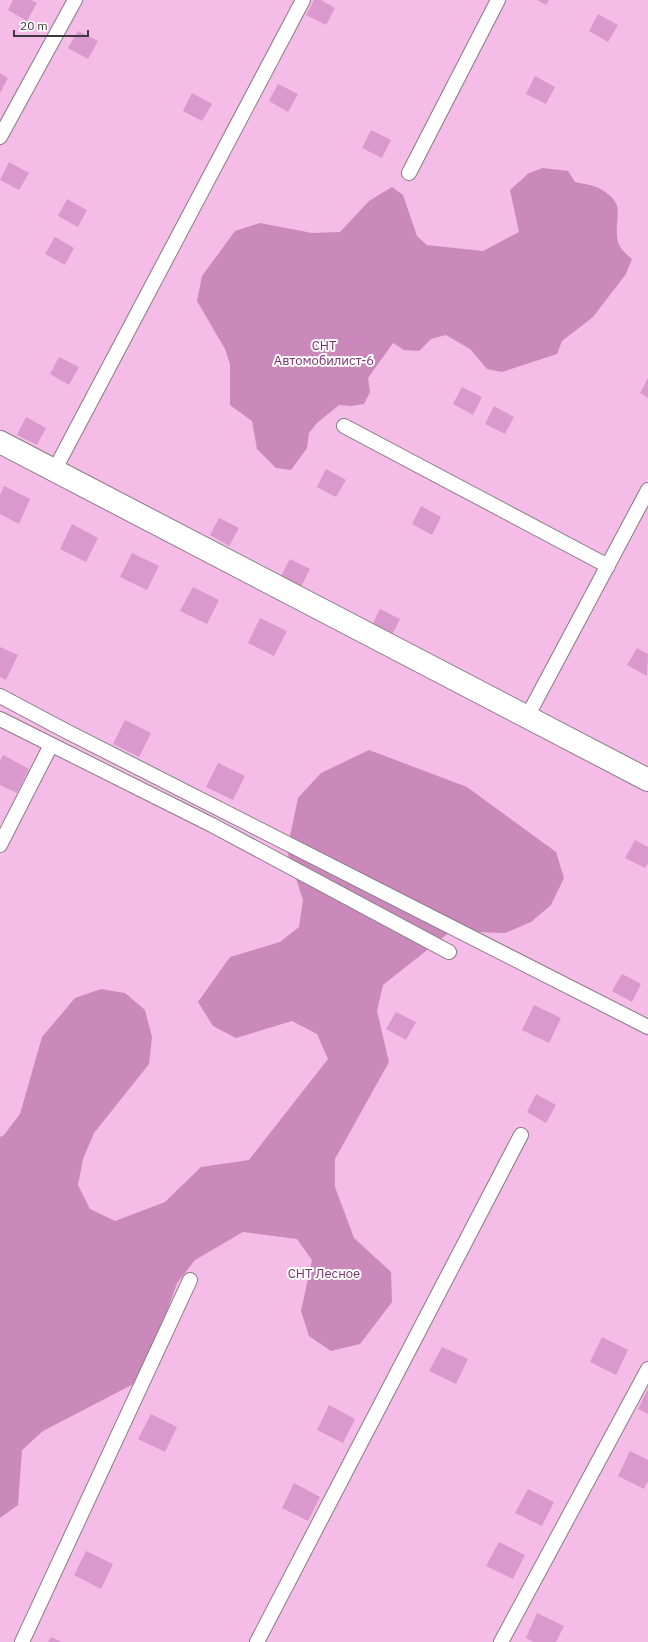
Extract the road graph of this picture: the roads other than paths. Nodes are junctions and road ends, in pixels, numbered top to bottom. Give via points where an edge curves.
1 (75, 0) edge
2 (303, 0) edge
3 (498, 0) edge
4 (0, 137) edge
5 (409, 173) dead end
6 (344, 426) dead end
7 (0, 442) edge
8 (54, 470) junction
9 (648, 490) edge
10 (608, 566) junction
11 (0, 696) edge
12 (527, 717) junction
13 (0, 719) edge
14 (51, 745) junction
15 (648, 780) edge
16 (0, 845) edge
17 (449, 952) dead end
18 (648, 1027) edge
19 (521, 1135) dead end
20 (190, 1280) dead end
21 (648, 1369) edge
22 (22, 1642) edge
23 (257, 1642) edge
24 (500, 1642) edge

1 - 4 lane
2 - 8 lane
3 - 5 lane
6 - 10 lane
7 - 8 street
8 - 12 street
9 - 10 lane
10 - 12 lane
11 - 18 lane
12 - 15 street
13 - 14 lane
14 - 16 lane
14 - 17 lane via 212,825
19 - 23 lane
20 - 22 lane
21 - 24 lane

